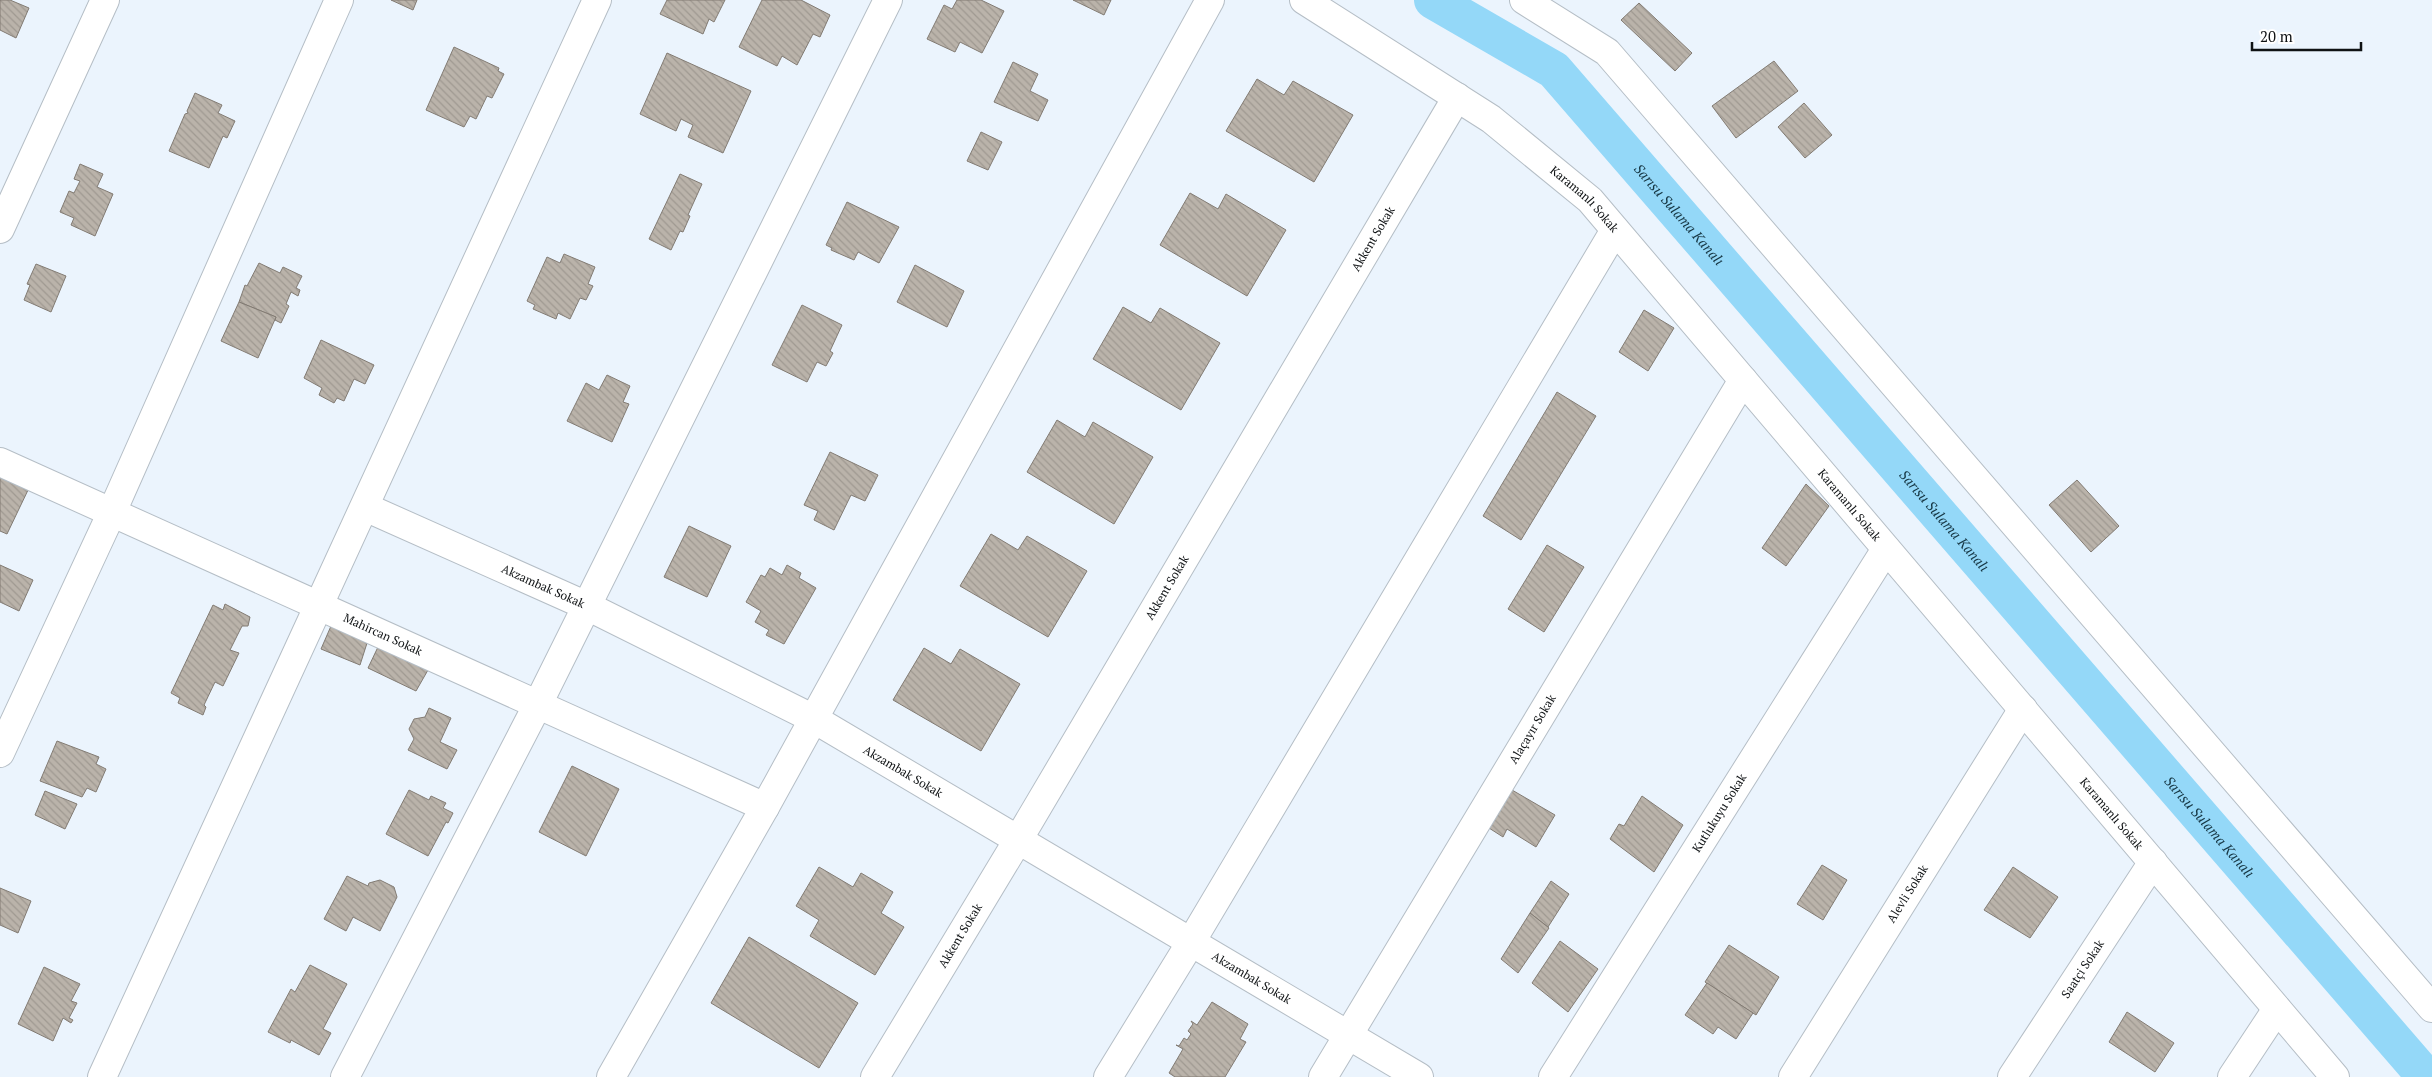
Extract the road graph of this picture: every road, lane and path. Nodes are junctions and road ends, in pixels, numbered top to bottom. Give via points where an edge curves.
1 (104, 0) edge
2 (339, 0) edge
3 (597, 0) edge
4 (888, 0) edge
5 (1210, 0) edge
6 (1304, 0) edge
7 (1524, 0) edge
8 (1457, 97) junction
9 (0, 229) edge
10 (1615, 230) junction
11 (1743, 380) junction
12 (0, 462) edge
13 (365, 507) junction
14 (112, 512) junction
15 (1886, 549) junction
16 (320, 606) junction
17 (587, 606) junction
18 (538, 704) junction
19 (2023, 709) junction
20 (814, 719) junction
21 (0, 753) edge
22 (766, 806) junction
23 (1018, 840) junction
24 (2153, 862) junction
25 (1191, 942) junction
26 (2432, 1008) edge
27 (2278, 1009) junction
28 (1348, 1035) junction
29 (102, 1077) edge
30 (345, 1077) edge
31 (610, 1077) edge
32 (875, 1077) edge
33 (1108, 1077) edge
34 (1323, 1077) edge
35 (1419, 1077) edge
36 (1553, 1077) edge
37 (1793, 1077) edge
38 (2012, 1077) edge
39 (2232, 1077) edge
40 (2335, 1077) edge

1 - 9 street
2 - 14 street
3 - 13 street
4 - 17 street
5 - 20 street
6 - 8 street, Karamanlı Sokak
7 - 26 street via 1607,52
8 - 10 street, Karamanlı Sokak via 1491,119 1590,200
8 - 23 street, Akkent Sokak
10 - 11 street, Karamanlı Sokak
10 - 25 street
11 - 15 street, Karamanlı Sokak
11 - 28 street, Alaçayır Sokak
12 - 14 street, Mahircan Sokak
13 - 16 street
13 - 17 street, Akzambak Sokak
14 - 16 street, Mahircan Sokak
14 - 21 street
15 - 19 street, Karamanlı Sokak
15 - 36 street, Kutlukuyu Sokak
16 - 18 street, Mahircan Sokak
16 - 29 street
17 - 18 street
17 - 20 street, Akzambak Sokak
18 - 22 street, Mahircan Sokak
18 - 30 street
19 - 24 street, Karamanlı Sokak
19 - 37 street, Alevli Sokak
20 - 22 street
20 - 23 street, Akzambak Sokak
22 - 31 street
23 - 25 street, Akzambak Sokak
23 - 32 street, Akkent Sokak
24 - 27 street, Karamanlı Sokak
24 - 38 street, Saatçi Sokak
25 - 28 street, Akzambak Sokak
25 - 33 street
27 - 39 street
27 - 40 street, Karamanlı Sokak
28 - 34 street, Alaçayır Sokak
28 - 35 street, Akzambak Sokak

